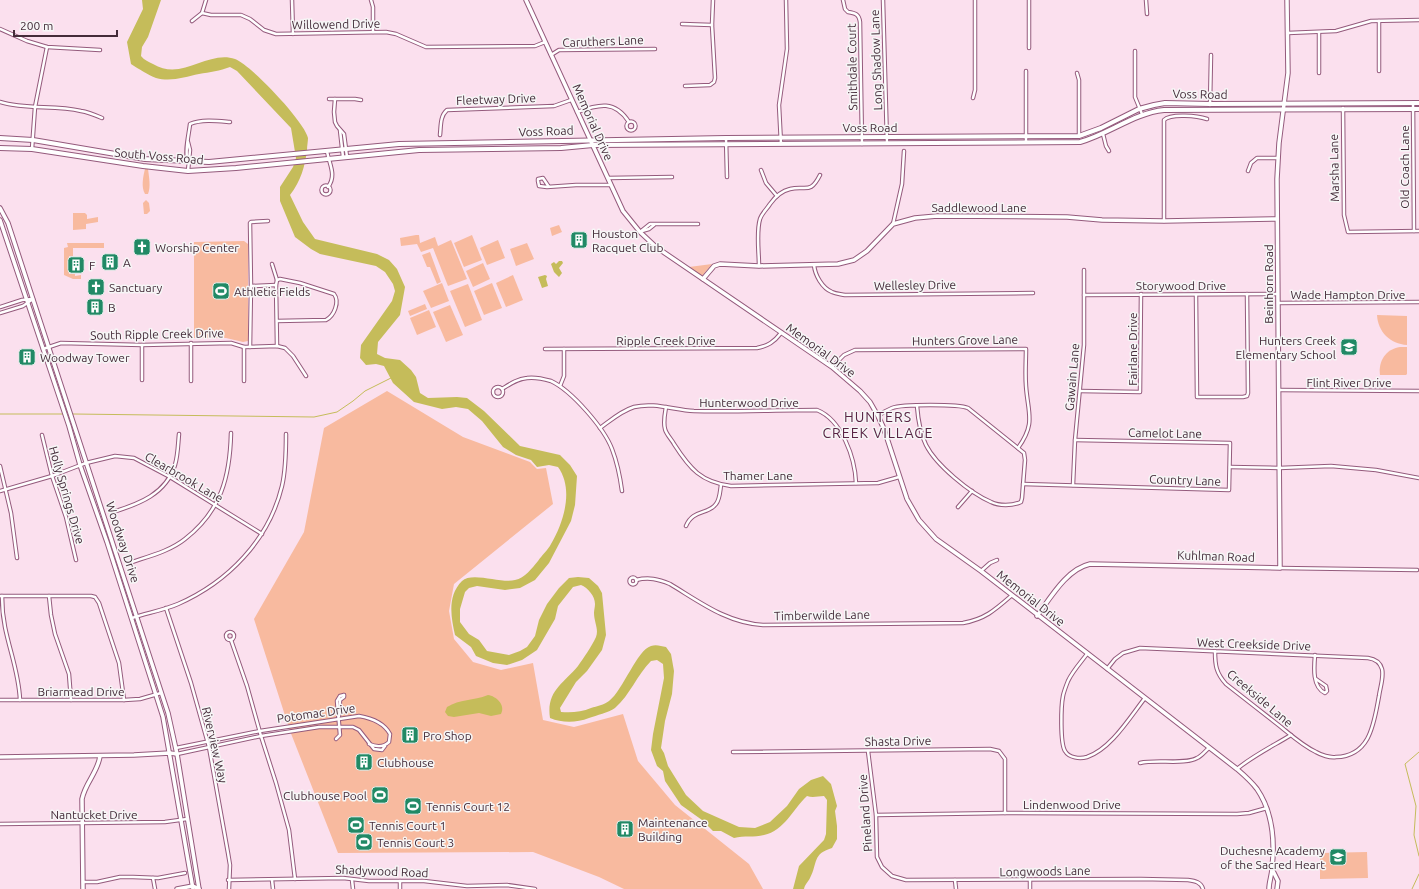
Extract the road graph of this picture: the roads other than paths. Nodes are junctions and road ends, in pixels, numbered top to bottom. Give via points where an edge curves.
1 (206, 0) edge
2 (292, 0) edge
3 (371, 0) edge
4 (526, 0) edge
5 (713, 0) edge
6 (786, 0) edge
7 (843, 0) edge
8 (883, 0) edge
9 (975, 0) edge
10 (1029, 0) edge
11 (1146, 0) edge
12 (1287, 0) edge
13 (202, 14) junction
14 (1147, 14) dead end
15 (1419, 20) edge
16 (192, 21) dead end
17 (1379, 21) junction
18 (682, 24) dead end
19 (712, 25) junction
20 (0, 29) edge
21 (373, 32) junction
22 (1288, 33) junction
23 (1319, 33) junction
24 (293, 34) junction
25 (545, 42) junction
26 (47, 47) junction
27 (1029, 48) dead end
28 (655, 49) dead end
29 (100, 50) dead end
30 (1135, 51) dead end
31 (551, 54) junction
32 (1211, 55) dead end
33 (1026, 71) dead end
34 (1379, 71) dead end
35 (1077, 73) dead end
36 (1319, 73) dead end
37 (685, 86) dead end
38 (973, 98) dead end
39 (329, 99) dead end
40 (335, 99) junction
41 (361, 100) dead end
42 (571, 100) junction
43 (0, 102) edge
44 (1343, 103) junction
45 (1413, 103) junction
46 (1419, 103) edge
47 (1210, 104) junction
48 (1284, 106) junction
49 (35, 107) junction
50 (1139, 109) junction
51 (1343, 109) junction
52 (1413, 109) junction
53 (1419, 109) edge
54 (1210, 110) junction
55 (577, 112) junction
56 (1142, 114) junction
57 (102, 118) dead end
58 (1207, 120) dead end
59 (230, 122) dead end
60 (629, 122) dead end
61 (1103, 134) junction
62 (440, 135) dead end
63 (988, 136) junction
64 (1026, 136) junction
65 (1070, 136) junction
66 (1079, 136) junction
67 (862, 137) junction
68 (886, 137) junction
69 (944, 137) junction
70 (0, 138) edge
71 (726, 138) junction
72 (781, 138) junction
73 (820, 138) junction
74 (33, 140) junction
75 (590, 140) junction
76 (1026, 142) junction
77 (1070, 142) junction
78 (462, 143) junction
79 (503, 143) junction
80 (944, 143) junction
81 (988, 143) junction
82 (781, 144) junction
83 (820, 144) junction
84 (862, 144) junction
85 (886, 144) junction
86 (726, 145) junction
87 (380, 146) junction
88 (593, 146) junction
89 (0, 148) edge
90 (32, 149) junction
91 (344, 149) junction
92 (503, 149) junction
93 (93, 150) junction
94 (327, 150) junction
95 (461, 150) junction
96 (904, 151) dead end
97 (1109, 151) dead end
98 (315, 152) joint
99 (380, 153) junction
100 (345, 157) junction
101 (1278, 158) junction
102 (92, 159) junction
103 (240, 159) junction
104 (328, 159) junction
105 (316, 161) joint
106 (188, 162) junction
107 (246, 167) junction
108 (761, 170) dead end
109 (188, 171) junction
110 (1248, 171) dead end
111 (820, 175) dead end
112 (672, 177) dead end
113 (727, 177) dead end
114 (607, 178) junction
115 (610, 185) junction
116 (328, 187) dead end
117 (549, 187) junction
118 (777, 196) junction
119 (0, 208) edge
120 (1277, 219) junction
121 (0, 220) edge
122 (268, 221) dead end
123 (1164, 221) junction
124 (698, 224) dead end
125 (893, 224) junction
126 (1414, 231) junction
127 (1419, 231) edge
128 (640, 232) junction
129 (15, 245) junction
130 (10, 247) junction
131 (272, 264) dead end
132 (814, 265) junction
133 (759, 266) junction
134 (1084, 270) dead end
135 (703, 278) junction
136 (277, 280) junction
137 (276, 285) junction
138 (251, 286) junction
139 (1033, 293) dead end
140 (1141, 294) junction
141 (1196, 294) junction
142 (1247, 294) junction
143 (1277, 294) junction
144 (1084, 295) junction
145 (29, 301) junction
146 (1419, 302) edge
147 (1278, 303) junction
148 (0, 307) edge
149 (0, 313) edge
150 (277, 321) junction
151 (781, 333) junction
152 (191, 343) junction
153 (142, 345) junction
154 (277, 346) junction
155 (244, 347) junction
156 (250, 347) junction
157 (48, 348) junction
158 (43, 349) junction
159 (545, 349) dead end
160 (564, 349) junction
161 (832, 367) junction
162 (306, 376) dead end
163 (142, 380) dead end
164 (191, 381) dead end
165 (244, 381) dead end
166 (560, 386) junction
167 (502, 389) dead end
168 (1278, 390) junction
169 (63, 391) junction
170 (1419, 391) edge
171 (1080, 392) junction
172 (58, 393) junction
173 (917, 406) junction
174 (666, 407) junction
175 (878, 416) junction
176 (600, 428) junction
177 (231, 433) dead end
178 (179, 434) dead end
179 (286, 434) dead end
180 (42, 435) dead end
181 (1076, 440) junction
182 (1018, 448) junction
183 (86, 463) junction
184 (80, 465) junction
185 (0, 466) edge
186 (1230, 467) junction
187 (1279, 468) junction
188 (52, 476) junction
189 (170, 477) junction
190 (899, 477) junction
191 (1419, 478) edge
192 (856, 483) junction
193 (1023, 484) junction
194 (721, 485) junction
195 (1073, 486) junction
196 (6, 490) junction
197 (0, 491) edge
198 (622, 491) dead end
199 (972, 491) junction
200 (215, 506) junction
201 (958, 507) dead end
202 (113, 512) dead end
203 (686, 526) dead end
204 (262, 534) junction
205 (112, 541) junction
206 (107, 542) junction
207 (17, 558) dead end
208 (76, 560) dead end
209 (997, 560) dead end
210 (132, 562) dead end
211 (1280, 568) junction
212 (1417, 570) dead end
213 (981, 571) junction
214 (636, 580) dead end
215 (49, 595) junction
216 (1, 596) edge
217 (1011, 596) junction
218 (166, 608) junction
219 (1037, 616) junction
220 (136, 617) junction
221 (132, 618) junction
222 (231, 640) dead end
223 (1215, 651) junction
224 (1087, 654) junction
225 (1315, 655) junction
226 (1107, 669) junction
227 (1316, 679) junction
228 (1380, 690) joint
229 (162, 693) junction
230 (155, 694) junction
231 (1145, 698) junction
232 (0, 700) edge
233 (20, 700) junction
234 (71, 700) junction
235 (124, 700) junction
236 (339, 718) junction
237 (339, 727) junction
238 (260, 731) junction
239 (1292, 735) junction
240 (261, 736) junction
241 (336, 739) dead end
242 (207, 742) junction
243 (209, 746) junction
244 (176, 748) junction
245 (1209, 748) junction
246 (868, 751) junction
247 (733, 752) dead end
248 (170, 753) junction
249 (177, 754) junction
250 (100, 756) junction
251 (0, 757) edge
252 (1140, 763) dead end
253 (1237, 769) junction
254 (1266, 808) junction
255 (1005, 813) junction
256 (876, 815) junction
257 (187, 819) junction
258 (182, 821) junction
259 (82, 823) junction
260 (0, 824) edge
261 (1272, 869) junction
262 (886, 872) joint
263 (185, 874) dead end
264 (153, 878) junction
265 (295, 879) junction
266 (228, 880) junction
267 (272, 880) junction
268 (352, 880) junction
269 (956, 880) junction
270 (1030, 880) junction
271 (400, 881) junction
272 (83, 882) junction
273 (454, 884) junction
274 (506, 887) edge
275 (193, 888) edge
276 (83, 889) edge
277 (155, 889) edge
278 (177, 889) edge
279 (199, 889) edge
280 (229, 889) edge
281 (273, 889) edge
282 (353, 889) edge
283 (400, 889) edge
284 (453, 889) edge
285 (535, 889) edge
286 (956, 889) edge
287 (1030, 889) edge
288 (1203, 889) edge
289 (1269, 889) edge
290 (1278, 889) edge

1 - 13 street
2 - 24 street
3 - 21 street
4 - 25 street, Memorial Drive
5 - 19 street
6 - 72 street via 787,49 779,105
7 - 67 street, Smithdale Court via 845,9 858,15 860,22
8 - 68 street, Long Shadow Lane
9 - 38 street
10 - 27 street
11 - 14 street
12 - 22 street, Beinhorn Road
13 - 16 street
13 - 24 street, Willowend Drive via 241,15 264,30 276,34
15 - 17 street
17 - 23 street
17 - 34 street
18 - 19 street
19 - 37 street via 714,82 710,85
20 - 26 street
21 - 24 street, Willowend Drive
21 - 25 street, Willowend Drive via 396,34 426,47 535,46
22 - 23 street
22 - 48 street, Beinhorn Road via 1288,73
23 - 36 street
25 - 31 street, Memorial Drive
26 - 29 street
26 - 49 street
28 - 31 street, Caruthers Lane via 559,50
30 - 50 street via 1135,97
31 - 42 street, Memorial Drive
32 - 47 street
33 - 64 street
35 - 66 street
39 - 40 street
40 - 41 street
40 - 91 street via 335,122 340,129
42 - 55 street, Memorial Drive
42 - 62 street, Fleetway Drive via 554,106 447,110 443,113
43 - 49 street
44 - 45 main road, Voss Road
44 - 48 main road, Voss Road
44 - 51 street, Marsha Lane
45 - 46 main road, Voss Road
45 - 52 street, Old Coach Lane
47 - 48 main road, Voss Road
47 - 50 main road, Voss Road via 1165,103
47 - 54 street
48 - 51 main road, Voss Road
48 - 54 main road, Voss Road
48 - 101 street, Beinhorn Road
49 - 57 street via 82,111
49 - 74 street
50 - 56 street
50 - 66 main road, Voss Road
51 - 52 main road, Voss Road
51 - 126 street, Marsha Lane via 1344,215 1348,232
52 - 53 main road, Voss Road
52 - 126 street, Old Coach Lane
54 - 56 main road, Voss Road via 1164,110
55 - 60 street via 597,105 610,106 621,112
55 - 75 street, Memorial Drive
56 - 61 main road, Voss Road
58 - 123 street via 1196,116 1172,116 1164,120
59 - 106 street via 190,124 186,148
61 - 77 main road, Voss Road via 1080,142
61 - 97 street
63 - 64 main road, Voss Road
63 - 69 main road, Voss Road
63 - 81 main road
64 - 65 main road, Voss Road
64 - 76 street
65 - 66 main road, Voss Road
65 - 77 main road
67 - 68 main road, Voss Road
67 - 73 main road, Voss Road
67 - 84 street
68 - 69 main road, Voss Road
68 - 85 street, Long Shadow Lane
69 - 80 main road
70 - 74 main road, South Voss Road
71 - 72 main road, Voss Road
71 - 75 main road, Voss Road
71 - 86 street
72 - 73 main road, Voss Road
72 - 82 street
73 - 83 main road
74 - 90 street
74 - 93 main road, South Voss Road
75 - 79 main road, Voss Road
75 - 88 street, Memorial Drive
76 - 77 main road, Voss Road
76 - 81 main road, Voss Road
78 - 79 main road, Voss Road
78 - 87 main road, Voss Road
78 - 95 main road
79 - 92 main road
80 - 81 main road, Voss Road
80 - 85 main road, Voss Road
82 - 83 main road, Voss Road
82 - 86 main road, Voss Road
83 - 84 main road, Voss Road
84 - 85 main road, Voss Road
86 - 88 main road, Voss Road
86 - 113 street
87 - 91 main road, Voss Road
87 - 99 main road
88 - 92 main road, Voss Road
88 - 114 street, Memorial Drive
89 - 90 main road, South Voss Road
90 - 102 main road, South Voss Road
91 - 94 main road, Voss Road
91 - 100 street
92 - 95 main road, Voss Road
93 - 102 main road
93 - 106 main road, South Voss Road via 145,159
94 - 98 main road, Voss Road
94 - 104 street
95 - 99 main road, Voss Road
96 - 125 street via 902,184
98 - 103 main road, South Voss Road
99 - 100 main road, Voss Road
100 - 104 main road, Voss Road
101 - 110 street via 1257,158 1251,163
101 - 120 street, Beinhorn Road
102 - 109 main road, South Voss Road
103 - 106 main road, South Voss Road
103 - 107 main road
104 - 105 main road, Voss Road
104 - 116 street via 333,175
105 - 107 main road, South Voss Road
106 - 109 street
107 - 109 main road, South Voss Road
108 - 118 street via 766,183
111 - 118 street via 812,188 791,189
112 - 114 street
114 - 115 street, Memorial Drive
115 - 117 street
115 - 128 street, Memorial Drive via 623,210
117 - 117 street via 543,178 538,179 539,186
118 - 133 street via 760,220
119 - 129 street, Woodway Drive
120 - 123 street, Saddlewood Lane
120 - 143 street, Beinhorn Road
121 - 130 street, Woodway Drive
122 - 138 street via 250,223
123 - 125 street, Saddlewood Lane via 938,216 915,218
124 - 128 street via 650,224
125 - 132 street via 867,251 854,260
126 - 127 street
128 - 135 street, Memorial Drive via 680,265
129 - 130 street
129 - 145 street, Woodway Drive
130 - 145 street, Woodway Drive
131 - 136 street
132 - 133 street
132 - 139 street, Wellesley Drive via 823,286 832,292 845,295
133 - 135 street via 720,264 714,266
134 - 144 street, Gawain Lane
135 - 151 street, Memorial Drive
136 - 137 street
136 - 150 street via 300,283 334,294 337,302 330,318 326,320
137 - 138 street
137 - 150 street
138 - 156 street
140 - 141 street, Storywood Drive
140 - 144 street, Storywood Drive
140 - 171 street, Fairlane Drive via 1140,392
141 - 142 street, Storywood Drive
141 - 142 street via 1197,397 1244,397 1248,393
142 - 143 street, Storywood Drive
143 - 147 street, Beinhorn Road
144 - 171 street, Gawain Lane via 1084,345
145 - 148 street via 22,300
145 - 149 street via 23,306
145 - 157 street, Woodway Drive
145 - 158 street, Woodway Drive
146 - 147 street, Wade Hampton Drive
147 - 168 street, Beinhorn Road
150 - 154 street
151 - 160 street, Ripple Creek Drive via 771,344 757,348
151 - 161 street, Memorial Drive
152 - 153 street, South Ripple Creek Drive
152 - 155 street, South Ripple Creek Drive via 231,343
152 - 164 street
153 - 157 street, South Ripple Creek Drive via 61,343
153 - 163 street
154 - 156 street, South Ripple Creek Drive
154 - 162 street via 284,348 293,356
155 - 156 street, South Ripple Creek Drive
155 - 165 street
157 - 158 street, South Ripple Creek Drive
157 - 169 street, Woodway Drive
158 - 172 street, Woodway Drive
159 - 160 street, Ripple Creek Drive
160 - 166 street via 564,376
161 - 175 street, Memorial Drive via 860,391
161 - 182 street, Hunters Grove Lane via 844,355 855,350 1026,349 1026,386 1030,416 1029,428
166 - 167 street via 550,381 527,378 516,380
166 - 176 street via 581,405
168 - 170 street, Flint River Drive
168 - 187 street, Beinhorn Road
169 - 172 street
169 - 183 street, Woodway Drive
171 - 181 street, Gawain Lane
172 - 184 street, Woodway Drive
173 - 175 street via 898,406
173 - 182 street via 964,406
173 - 199 street via 920,430 935,460
174 - 176 street, Hunterwood Drive via 644,406 628,409
174 - 192 street, Hunterwood Drive via 693,411 816,410 835,423 843,437 854,463
174 - 194 street, Thamer Lane via 665,430 686,462 709,482
175 - 190 street, Memorial Drive
176 - 198 street via 612,448 619,469
177 - 200 street via 229,469
178 - 189 street via 175,466
179 - 204 street via 282,486
180 - 188 street, Holly Springs Drive
181 - 186 street, Camelot Lane via 1230,443
181 - 195 street, Gawain Lane
182 - 193 street via 1025,457
183 - 184 street, Clearbrook Lane
183 - 189 street, Clearbrook Lane via 115,456 134,458
183 - 205 street, Woodway Drive
184 - 188 street, Clearbrook Lane
184 - 206 street, Woodway Drive
185 - 196 street
186 - 187 street, Country Lane
186 - 195 street, Country Lane via 1229,490
187 - 191 street, Country Lane via 1331,466 1376,470
187 - 211 street, Beinhorn Road
188 - 196 street, Clearbrook Lane
188 - 208 street, Holly Springs Drive via 66,517
189 - 200 street, Clearbrook Lane
189 - 202 street via 150,498
190 - 192 street, Thamer Lane via 878,483
190 - 213 street, Memorial Drive via 906,499 919,520 936,539
192 - 194 street, Thamer Lane
193 - 195 street, Country Lane
193 - 199 street via 1021,502 1012,505 989,502
194 - 203 street via 717,503 692,516
196 - 197 street, Clearbrook Lane
196 - 207 street
199 - 201 street
200 - 204 street, Clearbrook Lane
200 - 210 street via 204,521 184,539 162,552
204 - 218 street via 243,560 221,580 194,597
205 - 206 street
205 - 220 street, Woodway Drive
206 - 221 street, Woodway Drive
209 - 213 street
211 - 212 street, Kuhlman Road
211 - 219 street, Kuhlman Road via 1090,564 1078,567 1070,573
213 - 217 street, Memorial Drive
214 - 217 street, Timberwilde Lane via 661,580 727,617 763,625 963,623 986,616
215 - 216 street
215 - 234 street via 50,615 69,674
215 - 235 street via 95,597 119,663
216 - 233 street via 2,614 17,672
217 - 219 street, Memorial Drive
218 - 220 street
218 - 242 street, Riverview Way
219 - 224 street, Memorial Drive
220 - 221 street
220 - 229 street, Woodway Drive
221 - 230 street, Woodway Drive
222 - 238 street
223 - 225 street, West Creekside Drive
223 - 226 street, West Creekside Drive via 1140,648 1123,653
223 - 239 street, Creekside Lane via 1215,665 1222,679
224 - 226 street, Memorial Drive
224 - 231 street via 1068,680 1063,695 1062,740 1065,751 1070,756 1080,758 1100,749 1120,730
225 - 227 street
225 - 228 street, West Creekside Drive via 1374,659 1380,665 1382,674
226 - 231 street, Memorial Drive
227 - 227 street via 1326,686 1327,692 1319,689
228 - 239 street, Creekside Lane via 1370,735 1365,743 1353,752 1336,757 1322,755
229 - 230 street, Briarmead Drive
229 - 244 street, Woodway Drive
230 - 235 street, Briarmead Drive via 140,699
230 - 248 street, Woodway Drive via 163,717
231 - 245 street, Memorial Drive
232 - 233 street, Briarmead Drive
233 - 234 street, Briarmead Drive
234 - 235 street, Briarmead Drive
236 - 236 street via 340,700 344,695 337,701
236 - 237 street
236 - 237 street, Potomac Drive via 359,716 375,720 390,734 389,742 386,745 372,746 359,730 353,727
236 - 238 street, Potomac Drive
237 - 240 street, Potomac Drive via 319,727
237 - 241 street via 340,736
238 - 240 street
238 - 242 street, Potomac Drive
239 - 253 street via 1248,759
240 - 243 street, Potomac Drive
240 - 265 street via 289,830
242 - 243 street, Riverview Way
242 - 244 street, Potomac Drive
243 - 249 street, Potomac Drive
243 - 266 street, Riverview Way via 230,865
244 - 248 street, Potomac Drive
244 - 249 street, Woodway Drive
245 - 252 street via 1200,757 1191,761
245 - 253 street, Memorial Drive
246 - 247 street, Shasta Drive
246 - 255 street, Shasta Drive via 998,751 1005,759 1006,765
246 - 256 street, Pineland Drive
248 - 249 street, Potomac Drive
248 - 250 street, Potomac Drive
248 - 258 street, Woodway Drive
249 - 257 street, Woodway Drive
250 - 251 street, Potomac Drive
250 - 259 street via 98,768 83,792
253 - 254 street, Memorial Drive via 1254,786
254 - 255 street, Lindenwood Drive via 1237,814
254 - 261 street, Memorial Drive via 1271,826
255 - 256 street, Lindenwood Drive
256 - 262 street, Pineland Drive via 877,857
257 - 258 street, Nantucket Drive
257 - 279 street, Woodway Drive
258 - 259 street, Nantucket Drive
258 - 275 street, Woodway Drive
259 - 260 street, Nantucket Drive
259 - 272 street
261 - 289 street, Memorial Drive
261 - 290 street, Memorial Drive via 1278,881
262 - 269 street, Longwoods Lane via 906,880
263 - 264 street
264 - 272 street via 133,877
264 - 277 street
265 - 267 street, Shadywood Road
265 - 268 street, Shadywood Road
266 - 267 street, Shadywood Road
266 - 280 street, Riverview Way
267 - 281 street
268 - 271 street, Shadywood Road
268 - 282 street
269 - 270 street, Longwoods Lane
269 - 286 street
270 - 287 street
270 - 288 street, Longwoods Lane via 1188,880 1196,881
271 - 273 street, Shadywood Road
271 - 283 street
272 - 276 street
273 - 274 street, Shadywood Road
273 - 284 street
274 - 285 street, Shadywood Road
275 - 278 street
275 - 279 street

